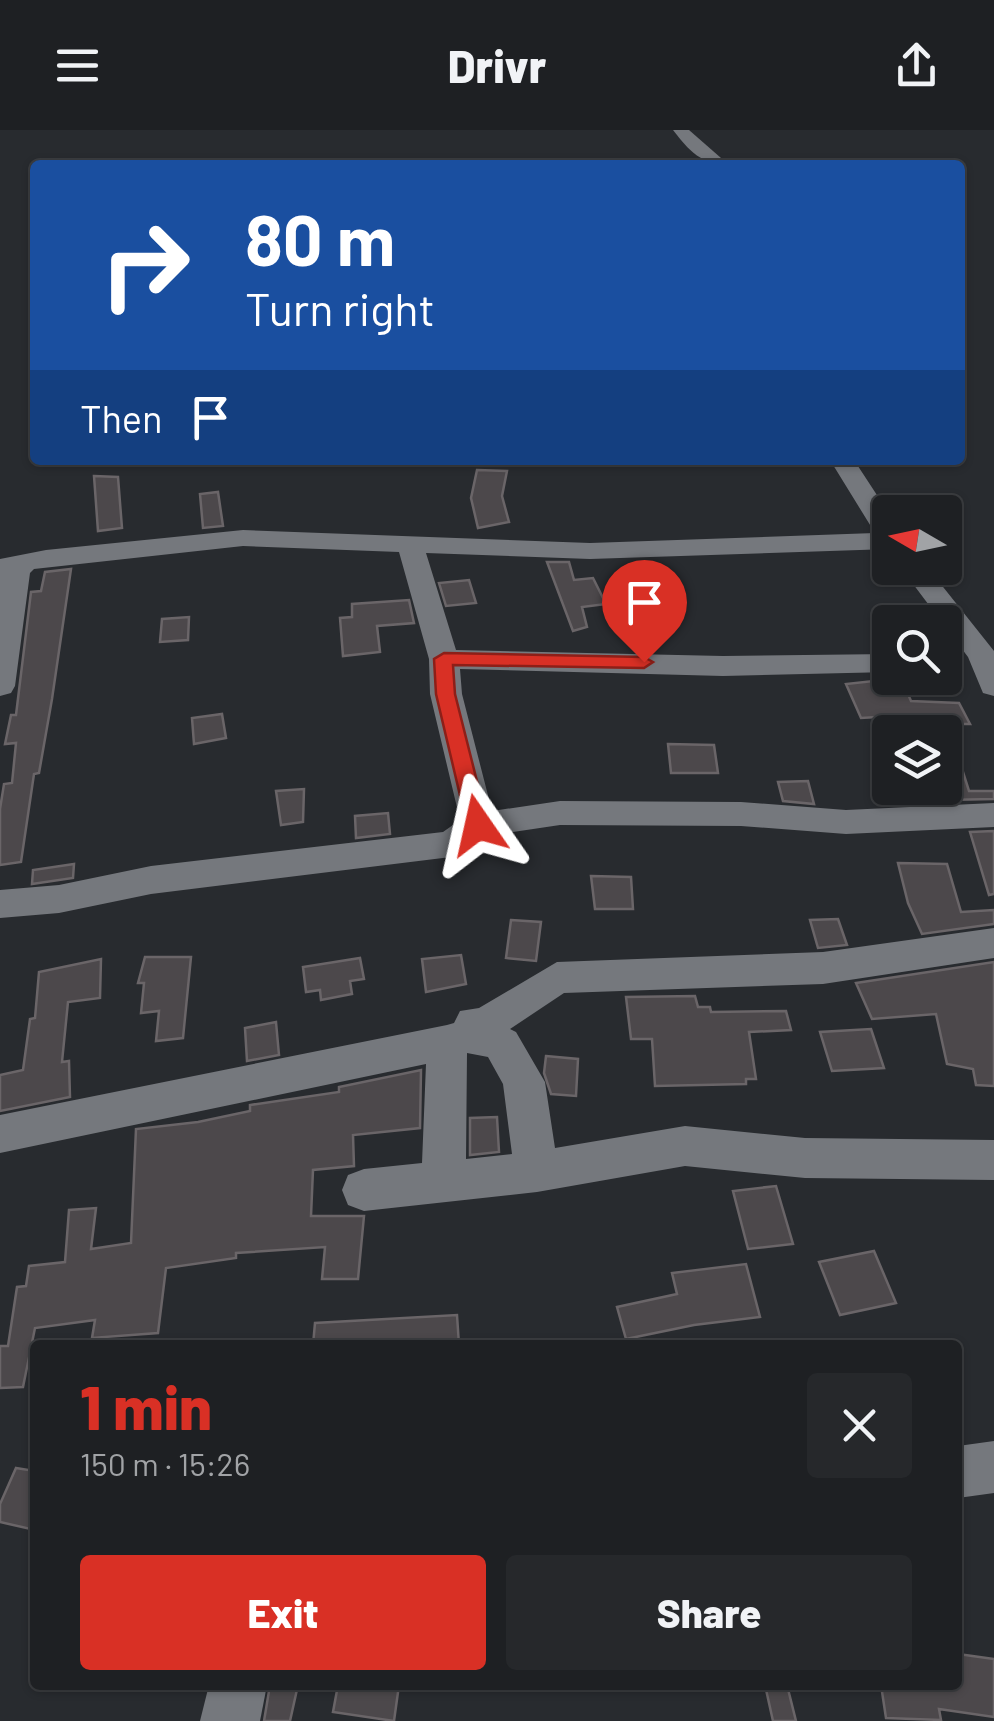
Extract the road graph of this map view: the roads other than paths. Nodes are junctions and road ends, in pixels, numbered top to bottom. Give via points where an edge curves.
1 (681, 130) edge
2 (714, 160) edge
3 (845, 465) edge
4 (872, 509) edge
5 (872, 539) edge
6 (410, 543) junction
7 (12, 564) edge
8 (927, 585) edge
9 (982, 655) junction
10 (962, 657) edge
11 (444, 659) junction
12 (872, 663) edge
13 (0, 686) edge
14 (994, 686) edge
15 (994, 815) edge
16 (478, 825) junction
17 (0, 904) edge
18 (994, 944) edge
19 (458, 1039) junction
20 (0, 1134) edge
21 (994, 1160) edge
22 (444, 1166) dead end
23 (537, 1172) junction
24 (364, 1190) dead end
25 (994, 1467) edge
26 (962, 1471) edge
27 (237, 1690) edge
28 (230, 1721) edge

1 - 2 street
3 - 4 street
5 - 6 street via 590,551
6 - 7 street via 243,538
6 - 11 street
7 - 13 street
8 - 9 street
9 - 10 street
9 - 14 street
11 - 12 street
11 - 16 street via 446,694
15 - 16 street via 846,822 560,813
16 - 17 street via 451,844
18 - 19 street via 823,968 497,986
19 - 20 street
19 - 22 street
19 - 23 street via 502,1044 524,1082
21 - 23 street via 805,1158 684,1146
23 - 24 street
25 - 26 street
27 - 28 street

